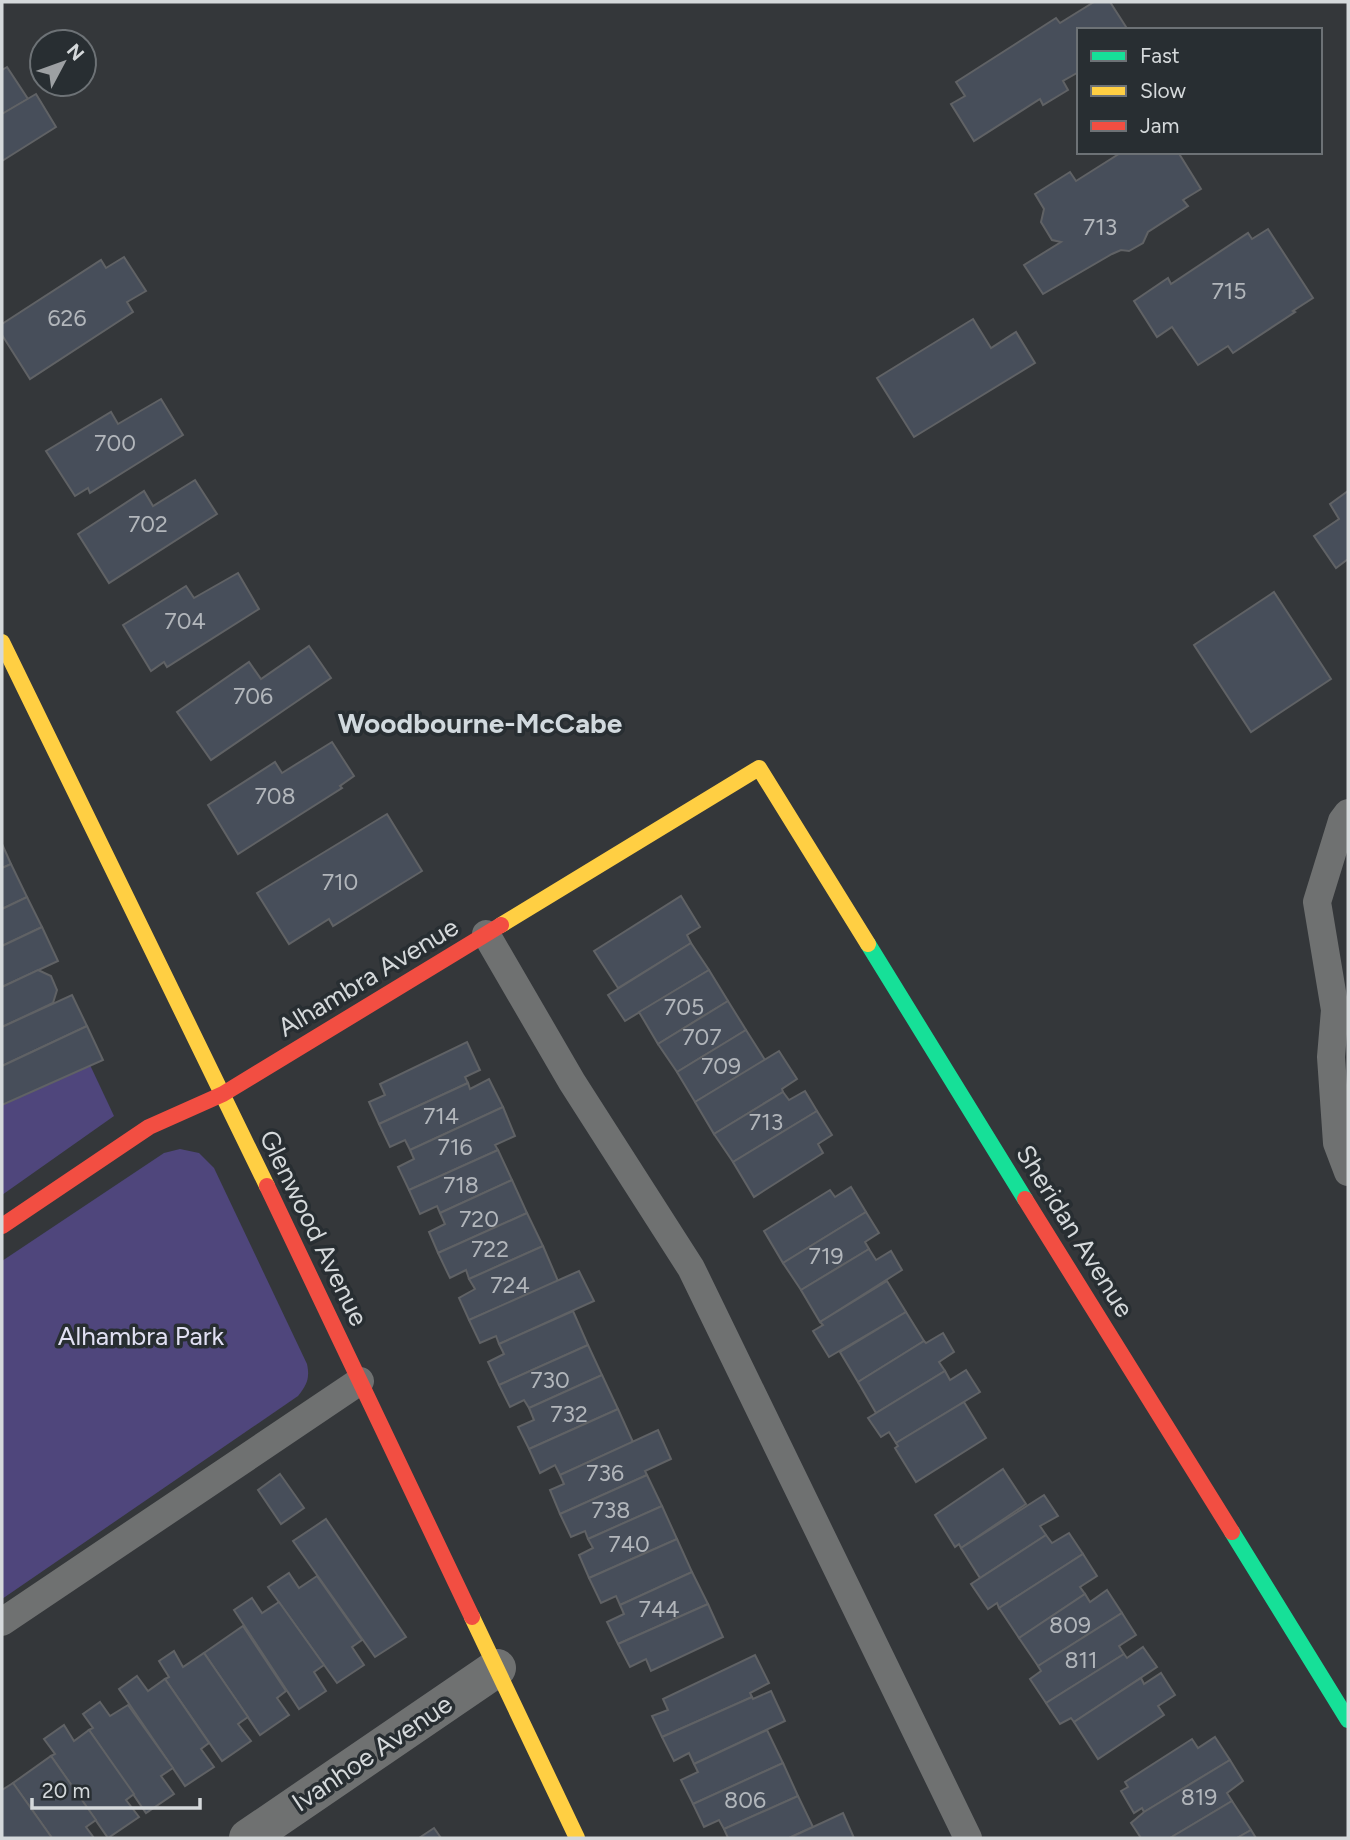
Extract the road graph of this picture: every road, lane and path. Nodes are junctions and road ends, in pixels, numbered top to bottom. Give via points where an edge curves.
1 (2, 642) edge
2 (759, 768) joint
3 (1348, 813) edge
4 (486, 934) junction
5 (1341, 1014) edge
6 (223, 1094) junction
7 (1348, 1171) edge
8 (2, 1226) edge
9 (360, 1381) junction
10 (2, 1622) edge
11 (497, 1668) junction
12 (1348, 1720) edge
13 (248, 1838) edge
14 (577, 1838) edge
15 (968, 1838) edge

1 - 6 street, Glenwood Avenue
2 - 4 street, Alhambra Avenue
2 - 12 street, Sheridan Avenue
3 - 5 lane via 1317,902
4 - 6 street, Alhambra Avenue
4 - 15 lane via 572,1082 691,1268
5 - 7 lane via 1331,1057 1337,1143
6 - 8 street, Alhambra Avenue via 149,1127
6 - 9 street, Glenwood Avenue
9 - 10 lane
9 - 11 street, Glenwood Avenue
11 - 13 street, Ivanhoe Avenue
11 - 14 street, Glenwood Avenue

